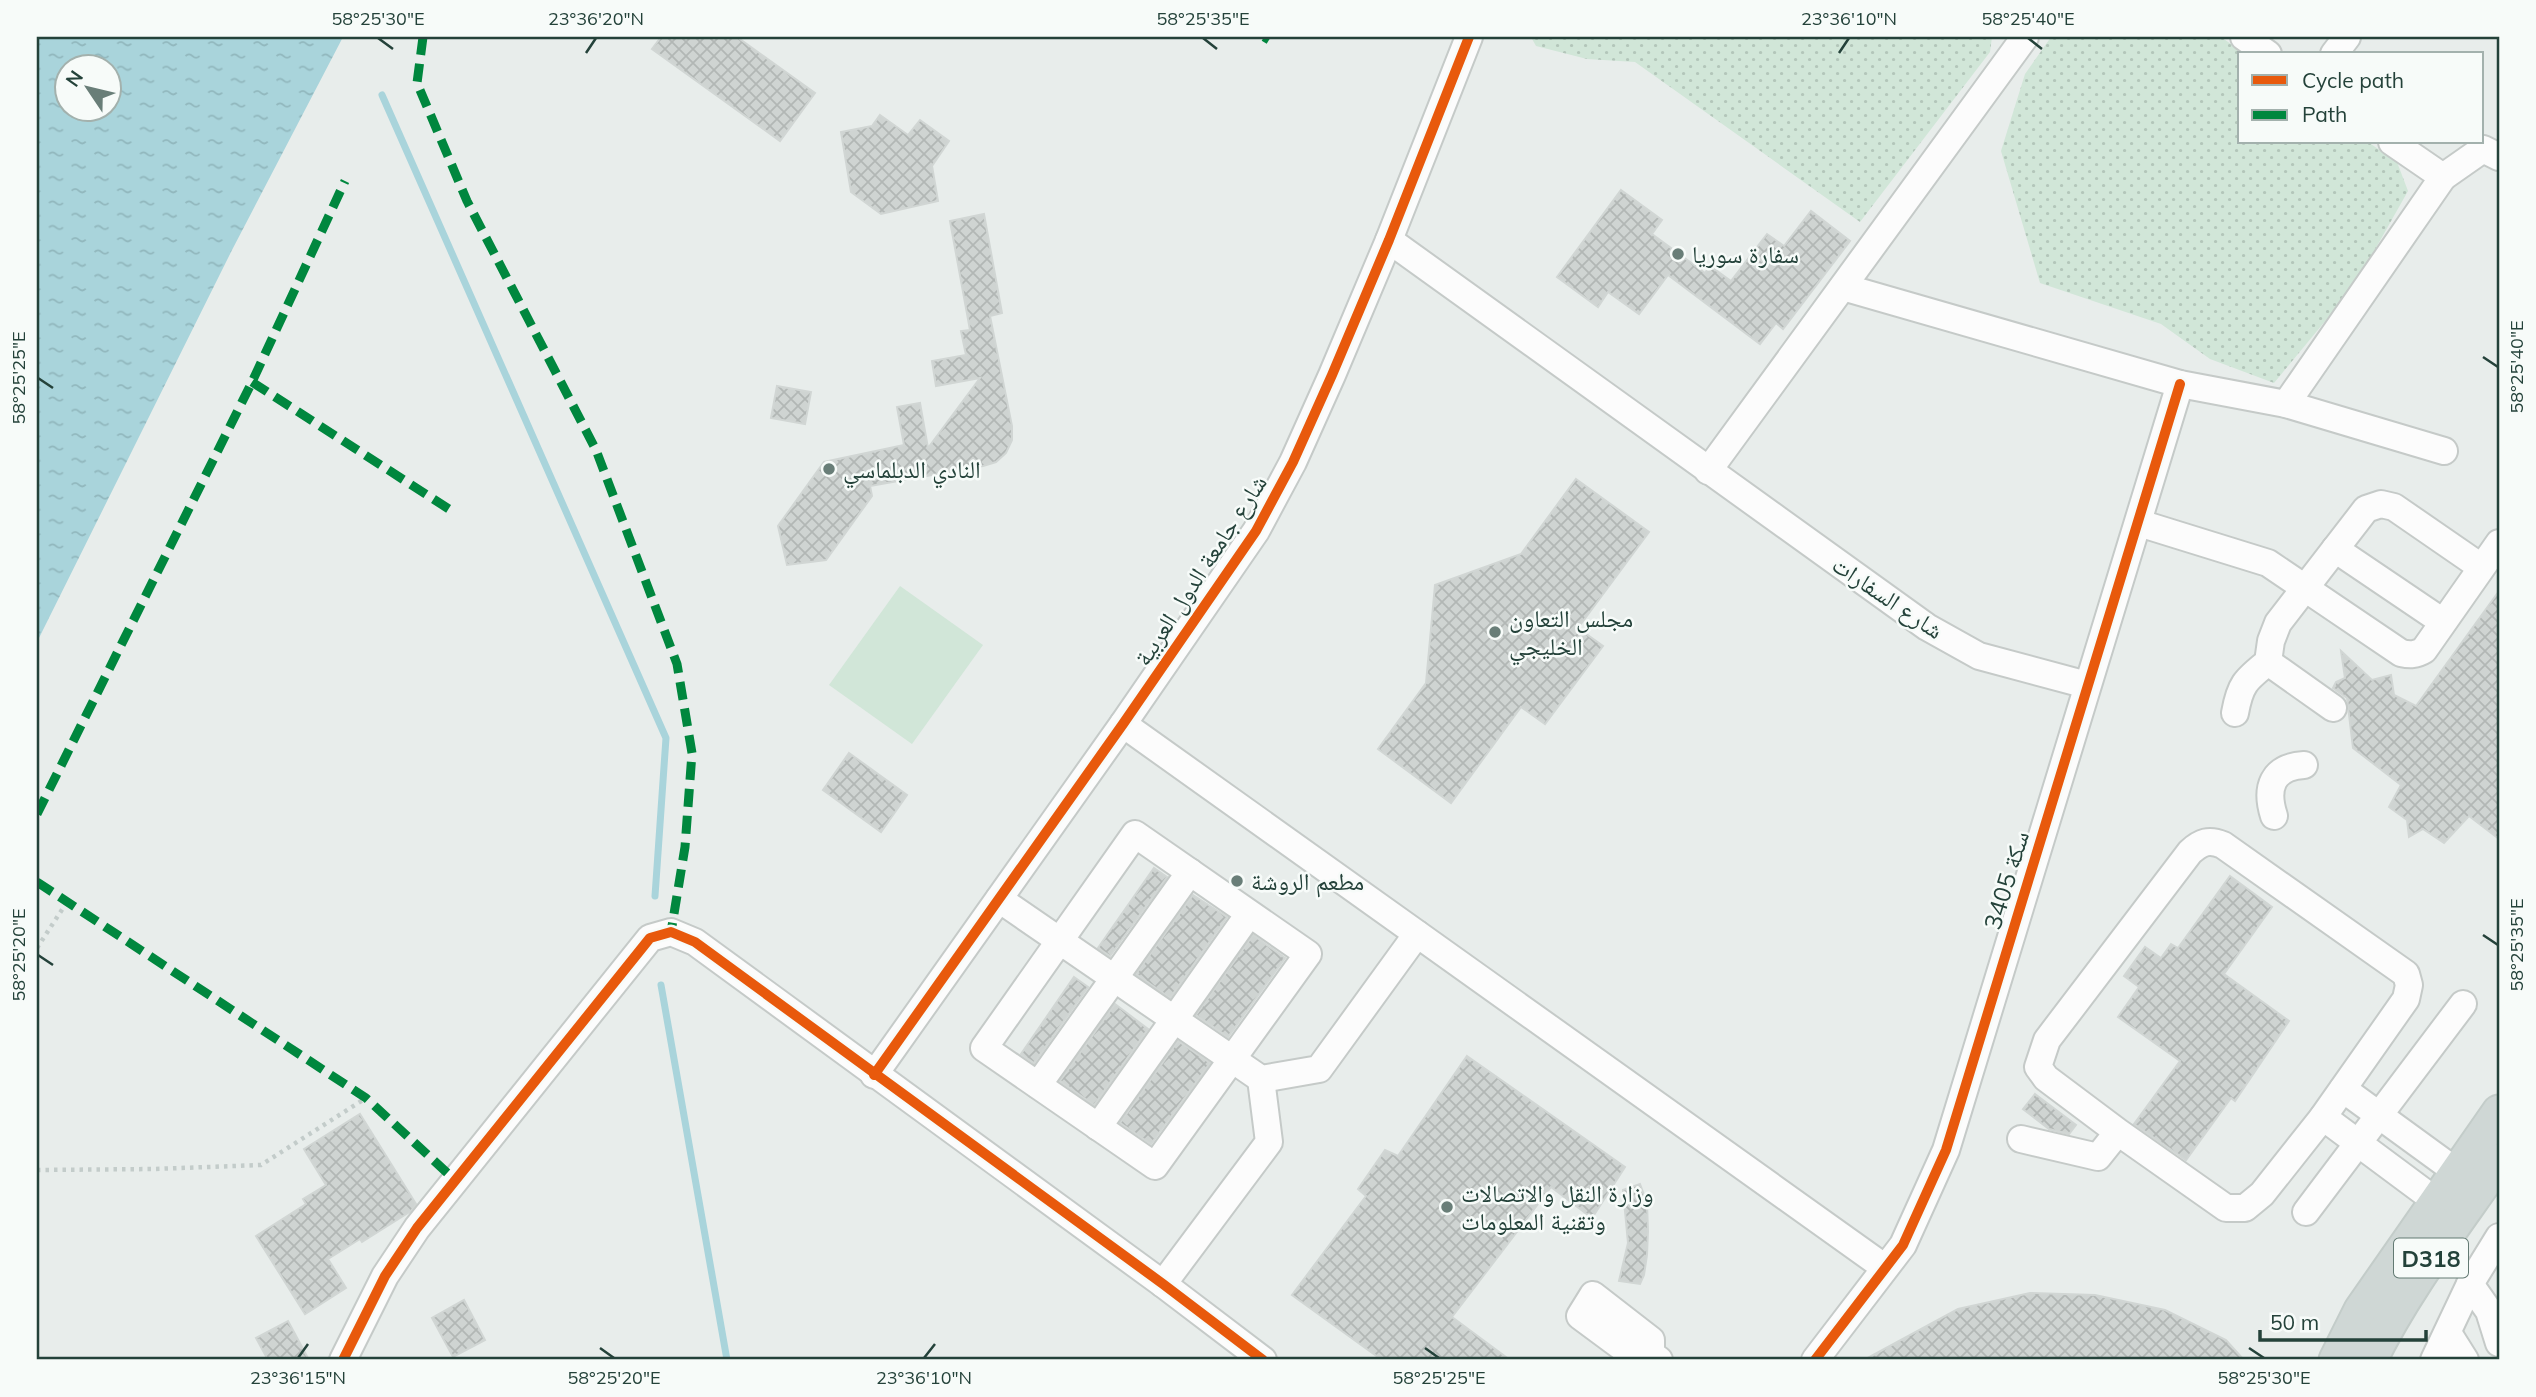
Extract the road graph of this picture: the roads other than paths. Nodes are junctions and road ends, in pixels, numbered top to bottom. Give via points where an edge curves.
1 (1469, 37) edge
2 (2025, 37) edge
3 (2244, 37) edge
4 (2347, 37) edge
5 (2265, 52) edge
6 (2336, 52) edge
7 (2395, 144) edge
8 (2499, 157) edge
9 (2444, 177) junction
10 (1390, 240) junction
11 (1843, 287) junction
12 (2180, 384) junction
13 (2286, 404) junction
14 (2444, 451) dead end
15 (1708, 471) junction
16 (2139, 523) junction
17 (2499, 543) edge
18 (2334, 549) junction
19 (2481, 566) junction
20 (2305, 586) junction
21 (2443, 622) junction
22 (2268, 662) junction
23 (2087, 685) junction
24 (2333, 708) dead end
25 (2235, 713) dead end
26 (1123, 724) junction
27 (2304, 765) dead end
28 (2274, 816) dead end
29 (1190, 872) junction
30 (999, 899) junction
31 (1250, 914) junction
32 (1417, 934) junction
33 (1060, 941) junction
34 (1115, 978) junction
35 (2463, 1004) dead end
36 (1174, 1019) junction
37 (1232, 1059) junction
38 (874, 1074) junction
39 (1261, 1079) junction
40 (1038, 1085) junction
41 (2343, 1089) junction
42 (2499, 1112) edge
43 (2379, 1115) junction
44 (2323, 1117) junction
45 (1098, 1127) junction
46 (2118, 1132) junction
47 (2021, 1139) dead end
48 (2358, 1143) junction
49 (2499, 1161) edge
50 (2457, 1172) junction
51 (2436, 1202) junction
52 (2306, 1212) dead end
53 (2499, 1237) edge
54 (1884, 1267) junction
55 (1163, 1284) junction
56 (2470, 1284) junction
57 (2448, 1333) junction
58 (2499, 1343) edge
59 (343, 1360) edge
60 (1263, 1360) edge
61 (1815, 1360) edge
62 (2336, 1360) edge
63 (2370, 1360) edge
64 (2434, 1360) edge
65 (2465, 1360) edge

1 - 10 street, شارع جامعة الدول العربية
2 - 11 street
3 - 5 street
4 - 6 street
7 - 9 street
8 - 9 street via 2483,149
9 - 13 street
10 - 15 street, شارع السفارات
10 - 26 street, شارع جامعة الدول العربية via 1310,425 1256,531
11 - 12 street
11 - 15 street
12 - 13 street
12 - 16 street, سكة 3405
13 - 14 street
15 - 23 street, شارع السفارات via 1938,633 1979,656
16 - 20 street via 2268,563
16 - 23 street, سكة 3405
17 - 19 street
18 - 19 street via 2366,509 2381,504 2406,514
18 - 20 street
18 - 21 street
19 - 21 street
20 - 21 street via 2401,653 2424,650
20 - 22 street via 2278,622
22 - 24 street
22 - 25 street via 2239,691
23 - 54 street, سكة 3405 via 1946,1150 1903,1245
26 - 30 street, شارع جامعة الدول العربية
26 - 32 street
27 - 28 street via 2280,771 2274,779 2270,804
29 - 31 street
29 - 33 street via 1135,834
29 - 34 street
30 - 33 street
30 - 38 street, شارع جامعة الدول العربية
31 - 36 street
31 - 37 street via 1308,954
32 - 39 street via 1318,1069
32 - 54 street
33 - 34 street
33 - 40 street via 984,1048
34 - 36 street
34 - 40 street
35 - 43 street
36 - 37 street
36 - 45 street
37 - 39 street
37 - 45 street via 1155,1166
38 - 55 street
38 - 59 street via 695,942 671,932 650,938 417,1228 384,1276
39 - 55 street via 1269,1142
40 - 45 street
41 - 43 street
41 - 44 street
41 - 46 street via 2406,999 2406,974 2223,845 2201,842 2041,1053 2038,1067 2046,1078
42 - 50 main road, D318
43 - 48 street
43 - 50 street
44 - 46 street via 2262,1194 2245,1208 2227,1208
44 - 48 street
46 - 47 street via 2098,1157
48 - 51 street
48 - 52 street
49 - 63 main road, D318 via 2413,1284
50 - 51 main road, D318
51 - 62 main road, D318 via 2361,1310
53 - 56 street
54 - 61 street, سكة 3405
55 - 60 street
56 - 57 street
56 - 58 street via 2490,1311
57 - 64 street
57 - 65 street

